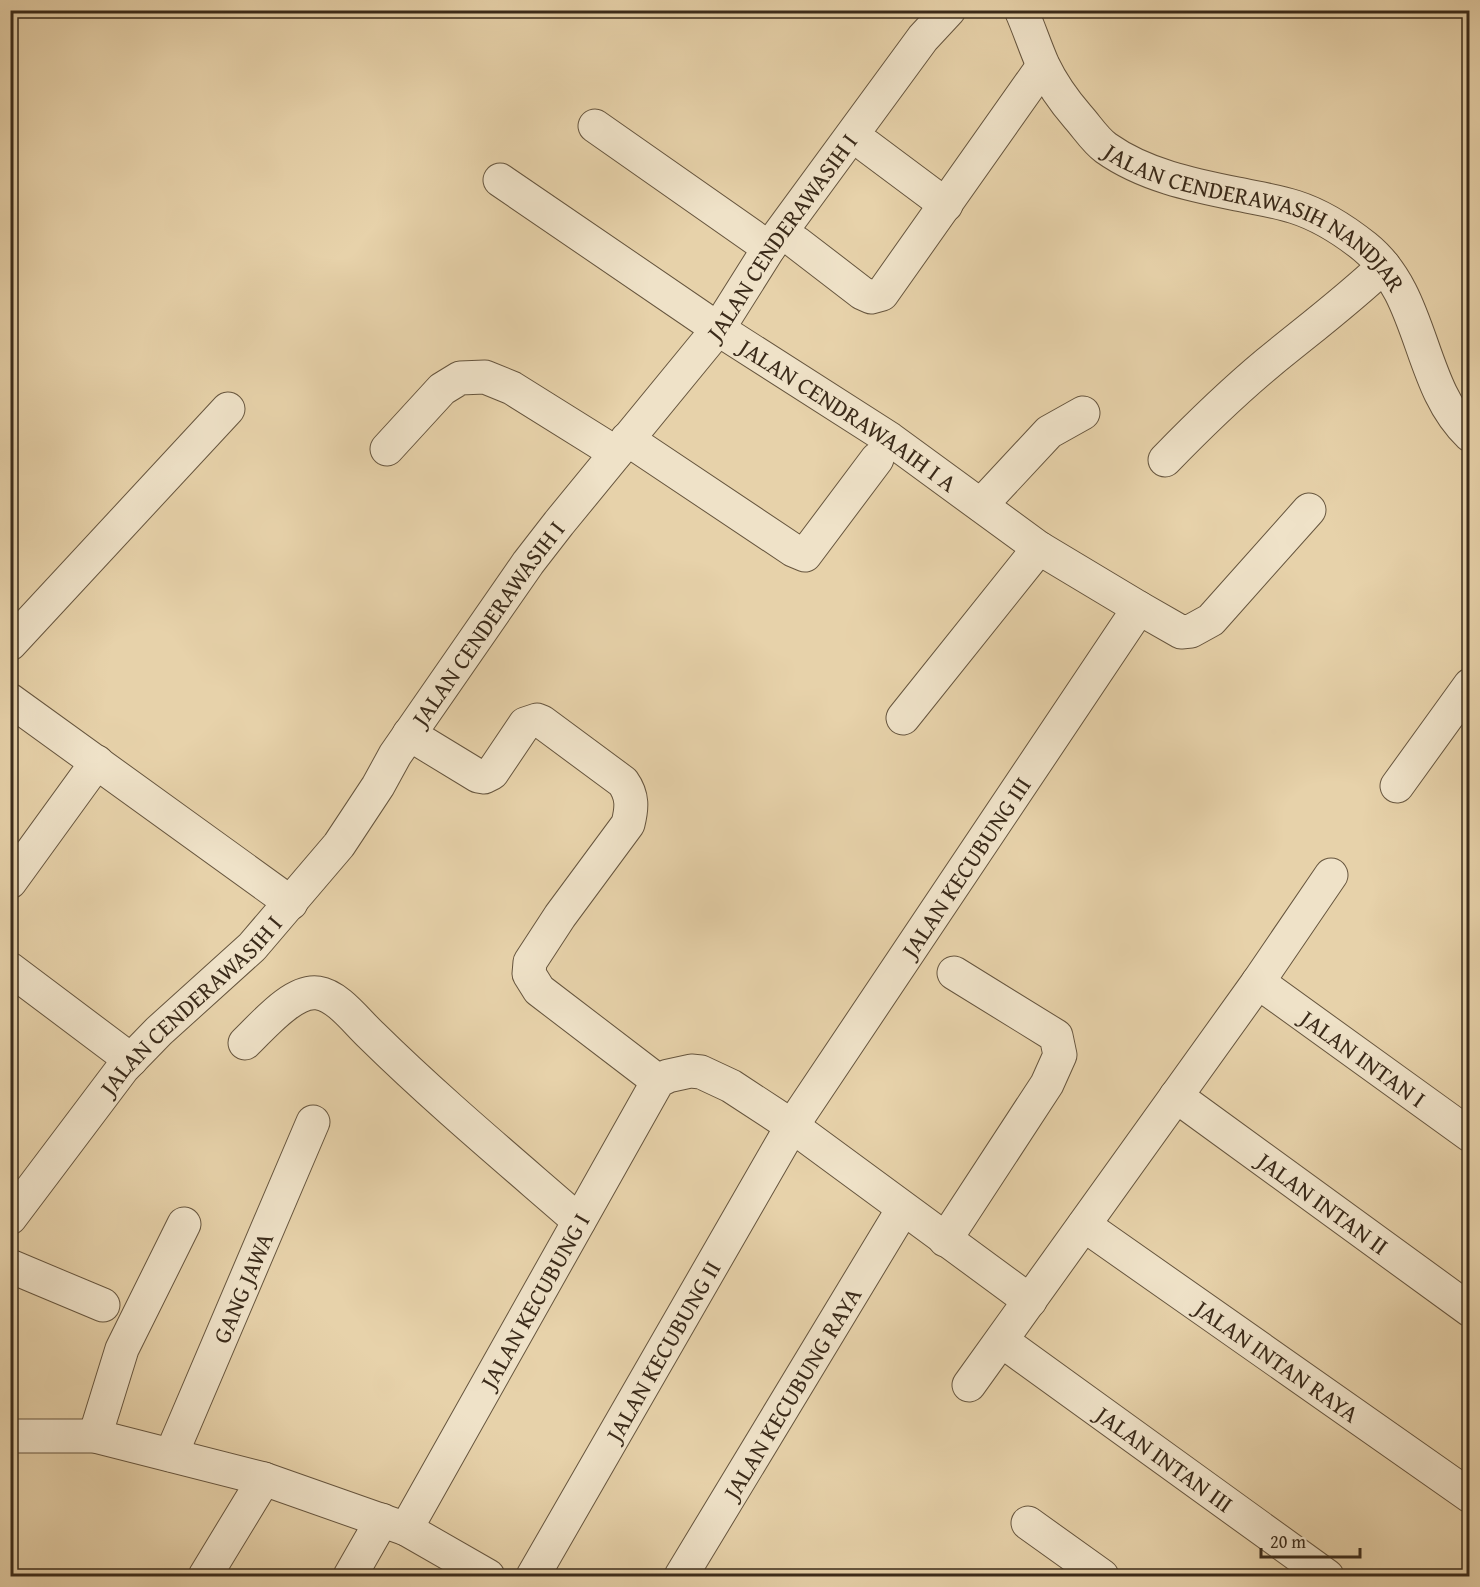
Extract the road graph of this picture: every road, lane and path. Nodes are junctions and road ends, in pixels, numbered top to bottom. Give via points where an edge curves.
1 (949, 10) edge
2 (1021, 10) edge
3 (1043, 66) junction
4 (595, 126) dead end
5 (867, 146) dead end
6 (500, 180) dead end
7 (946, 205) junction
8 (783, 245) junction
9 (1384, 266) junction
10 (718, 328) junction
11 (228, 409) dead end
12 (1083, 413) dead end
13 (1470, 435) edge
14 (622, 446) junction
15 (387, 449) dead end
16 (877, 459) dead end
17 (1165, 460) dead end
18 (981, 505) junction
19 (1309, 510) dead end
20 (1039, 548) junction
21 (1139, 608) junction
22 (10, 644) edge
23 (1470, 685) edge
24 (10, 700) edge
25 (903, 718) dead end
26 (409, 734) junction
27 (97, 762) junction
28 (1397, 786) dead end
29 (1331, 875) dead end
30 (10, 882) edge
31 (291, 903) junction
32 (10, 969) edge
33 (954, 973) dead end
34 (1258, 982) junction
35 (244, 1043) dead end
36 (131, 1060) junction
37 (663, 1079) junction
38 (1176, 1096) junction
39 (313, 1122) dead end
40 (792, 1126) junction
41 (1470, 1135) edge
42 (903, 1209) junction
43 (10, 1218) edge
44 (579, 1221) junction
45 (184, 1224) dead end
46 (1084, 1225) junction
47 (945, 1240) junction
48 (10, 1266) edge
49 (1030, 1301) junction
50 (103, 1305) dead end
51 (1470, 1310) edge
52 (1002, 1341) junction
53 (969, 1385) dead end
54 (10, 1436) edge
55 (95, 1436) junction
56 (171, 1455) junction
57 (264, 1479) junction
58 (1470, 1496) edge
59 (1028, 1523) dead end
60 (394, 1524) junction
61 (205, 1576) edge
62 (350, 1576) edge
63 (488, 1576) edge
64 (533, 1576) edge
65 (681, 1576) edge
66 (1102, 1576) edge
67 (1327, 1576) edge

1 - 8 street, JALAN CENDERAWASIH I via 923,38
2 - 3 street, JALAN CENDERAWASIH NANDJAR
3 - 7 street
3 - 9 street, JALAN CENDERAWASIH NANDJAR via 1073,111 1104,147 1144,169 1194,185 1294,206 1317,215 1366,248
4 - 8 street
5 - 7 street
6 - 10 street, JALAN CENDRAWAAIH I A
7 - 8 street via 877,297 862,293
8 - 10 street, JALAN CENDERAWASIH I
9 - 13 street, JALAN CENDERAWASIH NANDJAR via 1412,316 1449,408
9 - 17 street via 1266,364
10 - 14 street, JALAN CENDERAWASIH I
10 - 18 street, JALAN CENDRAWAAIH I A via 890,439
11 - 22 street
12 - 18 street via 1049,432
14 - 15 street via 485,377 460,378 442,389
14 - 16 street via 805,555
14 - 26 street, JALAN CENDERAWASIH I via 528,563
18 - 20 street, JALAN CENDRAWAAIH I A
19 - 21 street, JALAN CENDRAWAAIH I A via 1201,627 1181,632
20 - 21 street, JALAN CENDRAWAAIH I A
20 - 25 street
21 - 40 street, JALAN KECUBUNG III
23 - 28 street
24 - 27 street
26 - 31 street, JALAN CENDERAWASIH I via 339,846
26 - 37 street via 484,777 492,773 525,724 537,720 624,782 632,798 628,824 560,916 530,962 529,974 539,990
27 - 30 street
27 - 31 street
29 - 34 street
31 - 36 street, JALAN CENDERAWASIH I via 252,947
32 - 36 street
33 - 47 street via 1056,1036 1060,1055 1047,1084
34 - 38 street
34 - 41 street, JALAN INTAN I
35 - 44 street via 304,993 319,993 335,1000 466,1124
36 - 43 street, JALAN CENDERAWASIH I
37 - 40 street via 682,1072 701,1072
37 - 44 street, JALAN KECUBUNG I
38 - 46 street
38 - 51 street, JALAN INTAN II
39 - 56 street, GANG JAWA
40 - 42 street
40 - 64 street, JALAN KECUBUNG II
42 - 47 street
42 - 65 street, JALAN KECUBUNG RAYA
44 - 60 street, JALAN KECUBUNG I
45 - 55 street via 122,1348
46 - 49 street
46 - 58 street, JALAN INTAN RAYA
47 - 49 street
48 - 50 street
49 - 52 street
52 - 53 street
52 - 67 street, JALAN INTAN III
54 - 55 street
55 - 56 street
56 - 57 street
57 - 60 street
57 - 61 street
59 - 66 street
60 - 62 street, JALAN KECUBUNG I
60 - 63 street

